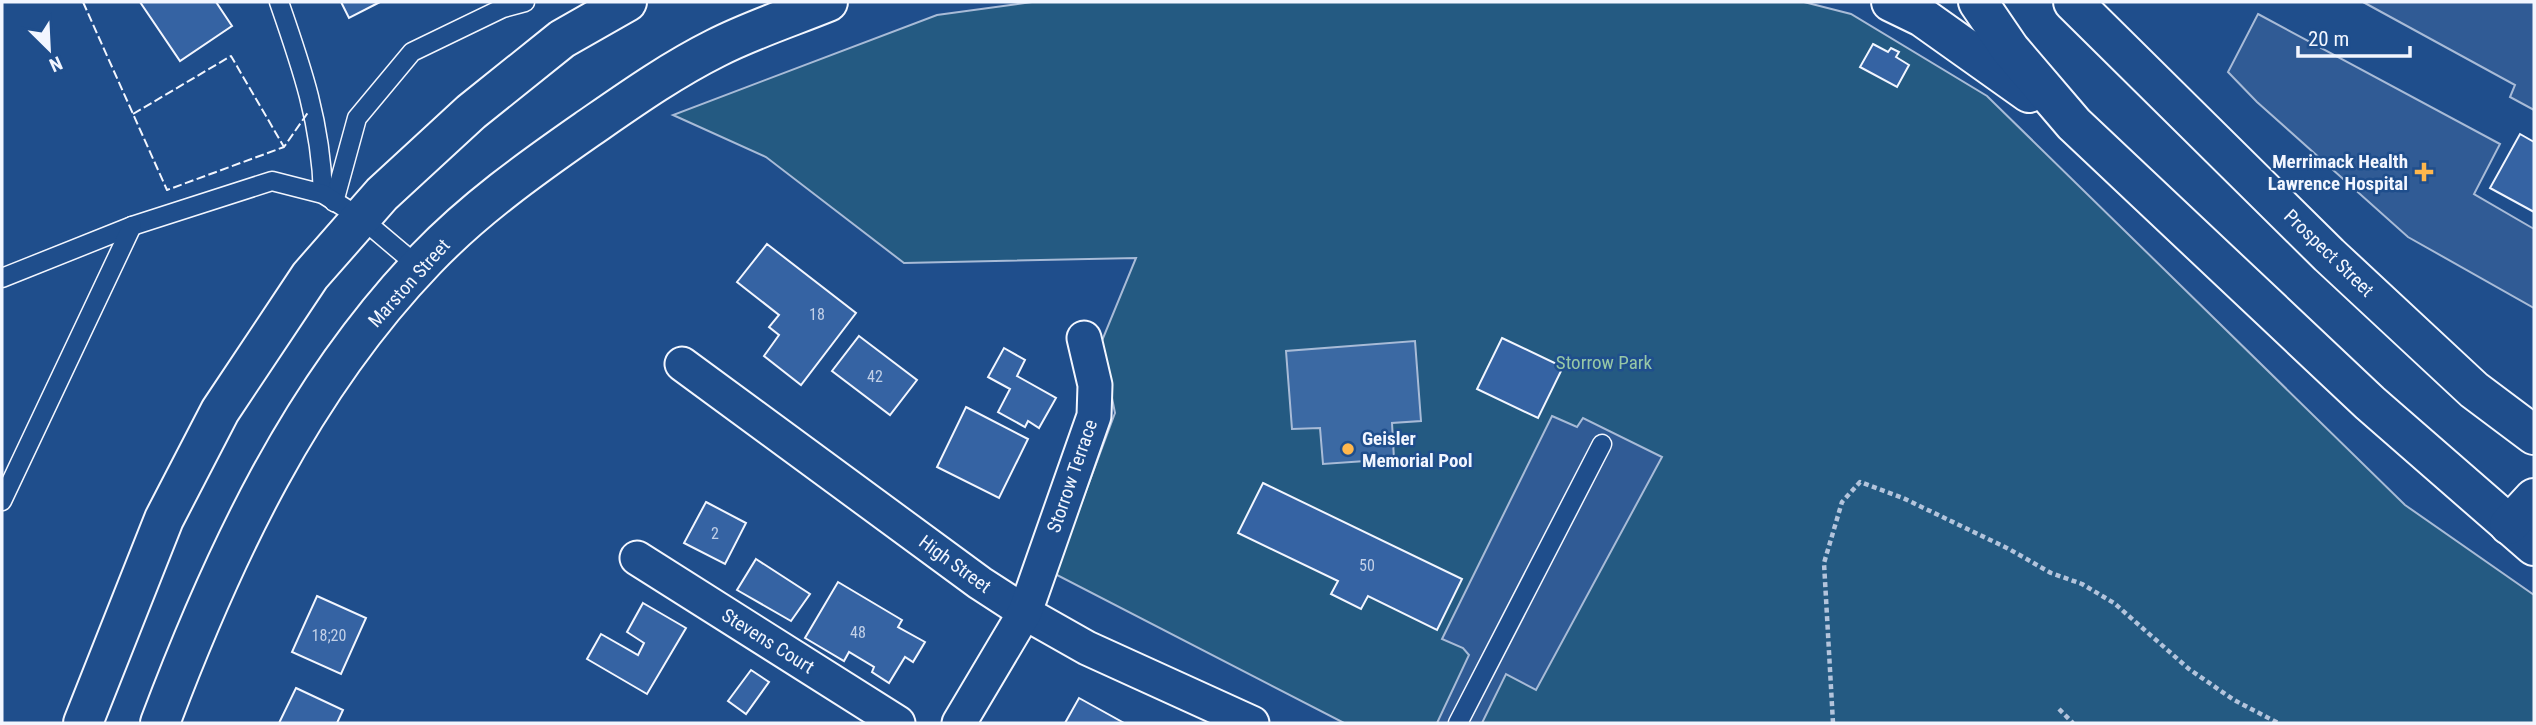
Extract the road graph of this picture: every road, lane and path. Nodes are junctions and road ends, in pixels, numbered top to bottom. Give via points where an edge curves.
1 (279, 2) edge
2 (525, 2) edge
3 (627, 2) edge
4 (828, 2) edge
5 (1891, 2) edge
6 (1978, 2) edge
7 (2073, 2) edge
8 (2074, 124) junction
9 (339, 205) junction
10 (132, 226) junction
11 (419, 267) junction
12 (2, 278) edge
13 (1084, 338) dead end
14 (682, 364) dead end
15 (2534, 435) edge
16 (1602, 444) dead end
17 (2534, 498) edge
18 (2, 501) edge
19 (2521, 536) edge
20 (637, 558) dead end
21 (1025, 612) junction
22 (2059, 709) dead end
23 (83, 723) edge
24 (160, 723) edge
25 (898, 723) edge
26 (959, 723) edge
27 (1252, 723) edge
28 (1458, 723) edge
29 (1833, 723) edge
30 (2073, 723) edge
31 (2278, 723) edge

1 - 9 lane
2 - 9 lane via 412,52 357,118
3 - 9 main road via 562,40 471,111 382,194
4 - 11 main road, Marston Street via 716,48 638,94 502,189
5 - 8 main road via 1922,17
6 - 8 main road
7 - 15 main road, Prospect Street via 2348,273 2474,390
8 - 19 main road via 2370,403
9 - 10 lane via 272,181
9 - 11 lane
9 - 23 main road via 310,276 220,411 164,519
10 - 12 lane
10 - 18 lane
11 - 24 main road, Marston Street via 349,353 284,450 222,572
13 - 21 street, Storrow Terrace via 1095,385 1094,416
14 - 21 street, High Street
16 - 28 lane
17 - 19 main road
20 - 25 street, Stevens Court
21 - 26 street, Storrow Terrace
21 - 27 street, High Street via 1087,648
22 - 30 path
29 - 31 path via 1824,563 1842,502 1860,482 2082,584 2114,603 2200,677

